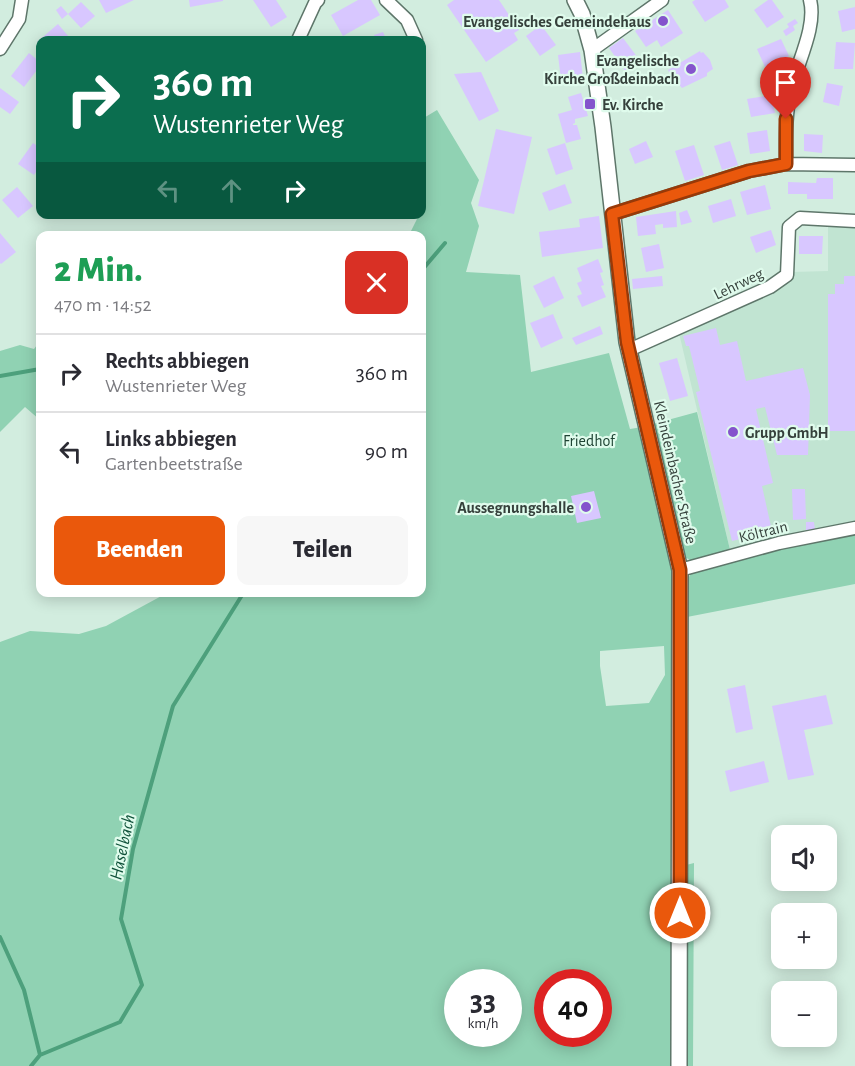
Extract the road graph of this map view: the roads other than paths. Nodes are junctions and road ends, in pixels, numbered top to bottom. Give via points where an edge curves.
1 (22, 0) edge
2 (318, 0) edge
3 (386, 0) edge
4 (575, 0) edge
5 (662, 0) edge
6 (810, 0) edge
7 (300, 36) edge
8 (414, 36) edge
9 (0, 49) edge
10 (592, 50) junction
11 (786, 164) junction
12 (855, 165) edge
13 (612, 214) junction
14 (855, 221) edge
15 (629, 350) junction
16 (855, 528) edge
17 (680, 570) junction
18 (679, 1066) edge

1 - 9 street via 19,19
2 - 7 street
3 - 8 street via 407,20
4 - 10 street, Kleindeinbacher Straße
5 - 10 street
6 - 11 street via 812,18 786,119
10 - 13 street, Kleindeinbacher Straße
11 - 12 street
11 - 13 street via 749,171
13 - 15 street, Kleindeinbacher Straße
14 - 15 street, Lehrweg via 800,218 789,227 787,275 770,287
15 - 17 street, Kleindeinbacher Straße
16 - 17 street, Költrain via 779,543
17 - 18 street, Kleindeinbacher Straße

